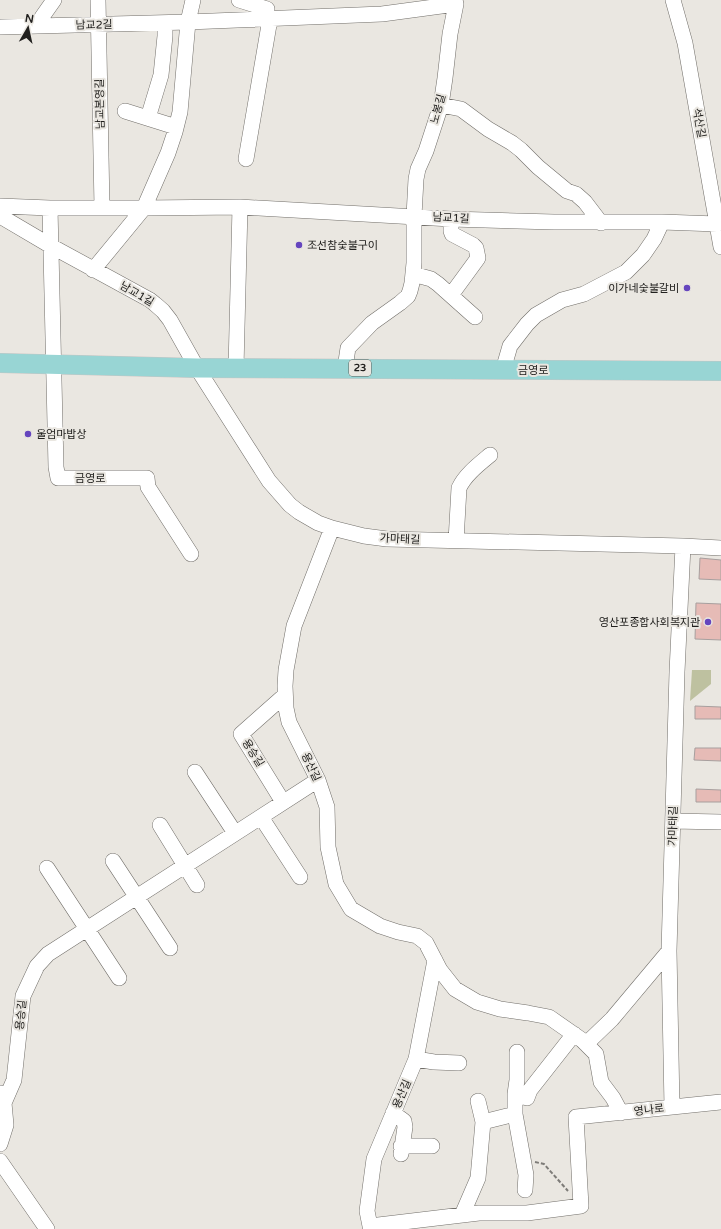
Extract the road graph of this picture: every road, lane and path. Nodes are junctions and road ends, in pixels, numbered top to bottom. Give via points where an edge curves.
1 (54, 0) edge
2 (98, 0) edge
3 (193, 0) edge
4 (239, 0) edge
5 (673, 0) edge
6 (455, 2) edge
7 (267, 12) edge
8 (188, 22) junction
9 (165, 23) junction
10 (99, 25) junction
11 (39, 26) junction
12 (0, 27) edge
13 (441, 105) junction
14 (125, 111) dead end
15 (148, 118) junction
16 (176, 127) junction
17 (246, 159) dead end
18 (0, 206) edge
19 (102, 207) junction
20 (240, 207) junction
21 (50, 208) junction
22 (144, 208) junction
23 (0, 216) edge
24 (414, 216) junction
25 (451, 219) junction
26 (662, 222) junction
27 (601, 223) junction
28 (717, 224) junction
29 (51, 246) junction
30 (721, 247) edge
31 (93, 270) junction
32 (413, 274) junction
33 (452, 296) junction
34 (475, 317) dead end
35 (0, 363) edge
36 (54, 365) junction
37 (197, 368) junction
38 (236, 368) junction
39 (345, 368) junction
40 (503, 370) junction
41 (721, 371) edge
42 (490, 455) dead end
43 (332, 528) junction
44 (456, 540) junction
45 (683, 546) junction
46 (721, 548) edge
47 (191, 554) dead end
48 (286, 695) junction
49 (195, 772) dead end
50 (318, 780) junction
51 (283, 802) junction
52 (261, 817) junction
53 (673, 821) junction
54 (721, 822) edge
55 (160, 826) dead end
56 (235, 833) junction
57 (113, 861) dead end
58 (185, 866) junction
59 (47, 868) dead end
60 (300, 877) dead end
61 (197, 885) dead end
62 (136, 897) junction
63 (87, 929) junction
64 (170, 948) dead end
65 (669, 951) junction
66 (435, 960) junction
67 (119, 978) dead end
68 (574, 1034) junction
69 (586, 1044) junction
70 (517, 1052) dead end
71 (416, 1059) junction
72 (459, 1063) dead end
73 (515, 1094) junction
74 (2, 1097) edge
75 (478, 1101) dead end
76 (721, 1102) edge
77 (672, 1107) junction
78 (394, 1113) junction
79 (621, 1113) junction
80 (515, 1114) junction
81 (483, 1122) junction
82 (0, 1144) edge
83 (432, 1146) dead end
84 (522, 1158) junction
85 (0, 1161) edge
86 (525, 1190) dead end
87 (581, 1206) junction
88 (462, 1215) junction
89 (371, 1228) edge
90 (47, 1229) edge

1 - 11 street via 42,16
2 - 10 street, 남교본영길
3 - 8 street
4 - 7 street
5 - 28 street, 석산길 via 685,43
6 - 7 street, 남교2길 via 382,14
6 - 13 street, 노봉길
7 - 8 street, 남교2길
7 - 17 street
8 - 9 street, 남교2길
8 - 16 street via 182,99
9 - 10 street, 남교2길
9 - 15 street via 161,75
10 - 11 street, 남교2길
10 - 19 street, 남교본영길
11 - 12 street, 남교2길
13 - 24 street, 노봉길 via 418,169
13 - 27 street via 461,109 488,129 512,142 567,191 576,194 585,202
14 - 15 street
15 - 16 street
16 - 22 street via 168,153
18 - 21 street, 남교1길
19 - 21 street, 남교1길
19 - 22 street, 남교1길
20 - 22 street, 남교1길
20 - 24 street, 남교1길
20 - 38 street
21 - 29 street
22 - 31 street
23 - 29 street, 남교1길
24 - 25 street, 남교1길
24 - 32 street
25 - 27 street, 남교1길
25 - 33 street via 452,234 473,245 478,258
26 - 27 street, 남교1길
26 - 28 street, 남교1길
26 - 40 street via 647,249 626,272 588,292 562,300 536,315 510,346
28 - 30 street, 석산길
29 - 31 street, 남교1길
29 - 36 street
31 - 37 street, 남교1길 via 155,304 170,320
32 - 33 street via 431,279
32 - 39 street via 408,296 372,323 348,348
33 - 34 street
35 - 36 main road, 금영로 / 23
36 - 37 main road, 금영로 / 23
36 - 47 street, 금영로 via 58,478 147,478 148,487
37 - 38 main road, 금영로 / 23
37 - 43 street, 가마태길 via 281,496 299,512
38 - 39 main road, 금영로 / 23
39 - 40 main road, 금영로 / 23
40 - 41 main road, 금영로 / 23
42 - 44 street via 469,474 459,488
43 - 44 street, 가마태길 via 387,539
43 - 48 street, 용산길 via 294,626 285,675
44 - 45 street, 가마태길
45 - 46 street, 가마태길
45 - 53 street, 가마태길
48 - 50 street, 용산길 via 289,722
48 - 51 street, 용승길 via 241,734
49 - 56 street
50 - 51 street, 용승길
50 - 66 street, 용산길 via 326,806 328,847 336,884 351,909 380,926 417,936 426,942
51 - 52 street, 용승길
52 - 56 street, 용승길
52 - 60 street
53 - 54 street
53 - 65 street, 가마태길
55 - 58 street
56 - 58 street, 용승길
57 - 62 street
58 - 61 street
58 - 62 street, 용승길
59 - 63 street
62 - 63 street, 용승길
62 - 64 street
63 - 67 street
63 - 74 street, 용승길 via 48,954 37,966 23,996 14,1080
65 - 69 street via 612,1019
65 - 77 street, 가마태길
66 - 68 street, 용산길 via 455,989 477,1002 500,1009 549,1017
66 - 71 street, 용산길
68 - 69 street, 용산길
68 - 73 street via 530,1090 527,1098
69 - 79 street, 용산길 via 596,1054 600,1082
70 - 73 street
71 - 72 street
71 - 78 street, 용산길
73 - 80 street
74 - 82 street via 6,1125
75 - 81 street
76 - 77 street, 영나로
77 - 79 street, 영나로
78 - 83 street via 404,1122 405,1127 401,1150
78 - 89 street, 용산길 via 374,1159 367,1211
79 - 87 street, 영나로 via 576,1117
80 - 81 street
80 - 84 street
81 - 88 street via 478,1178
84 - 86 street via 526,1175
84 - 87 path via 544,1164
85 - 90 street
87 - 88 street, 용산길 via 527,1213
88 - 89 street, 용산길

